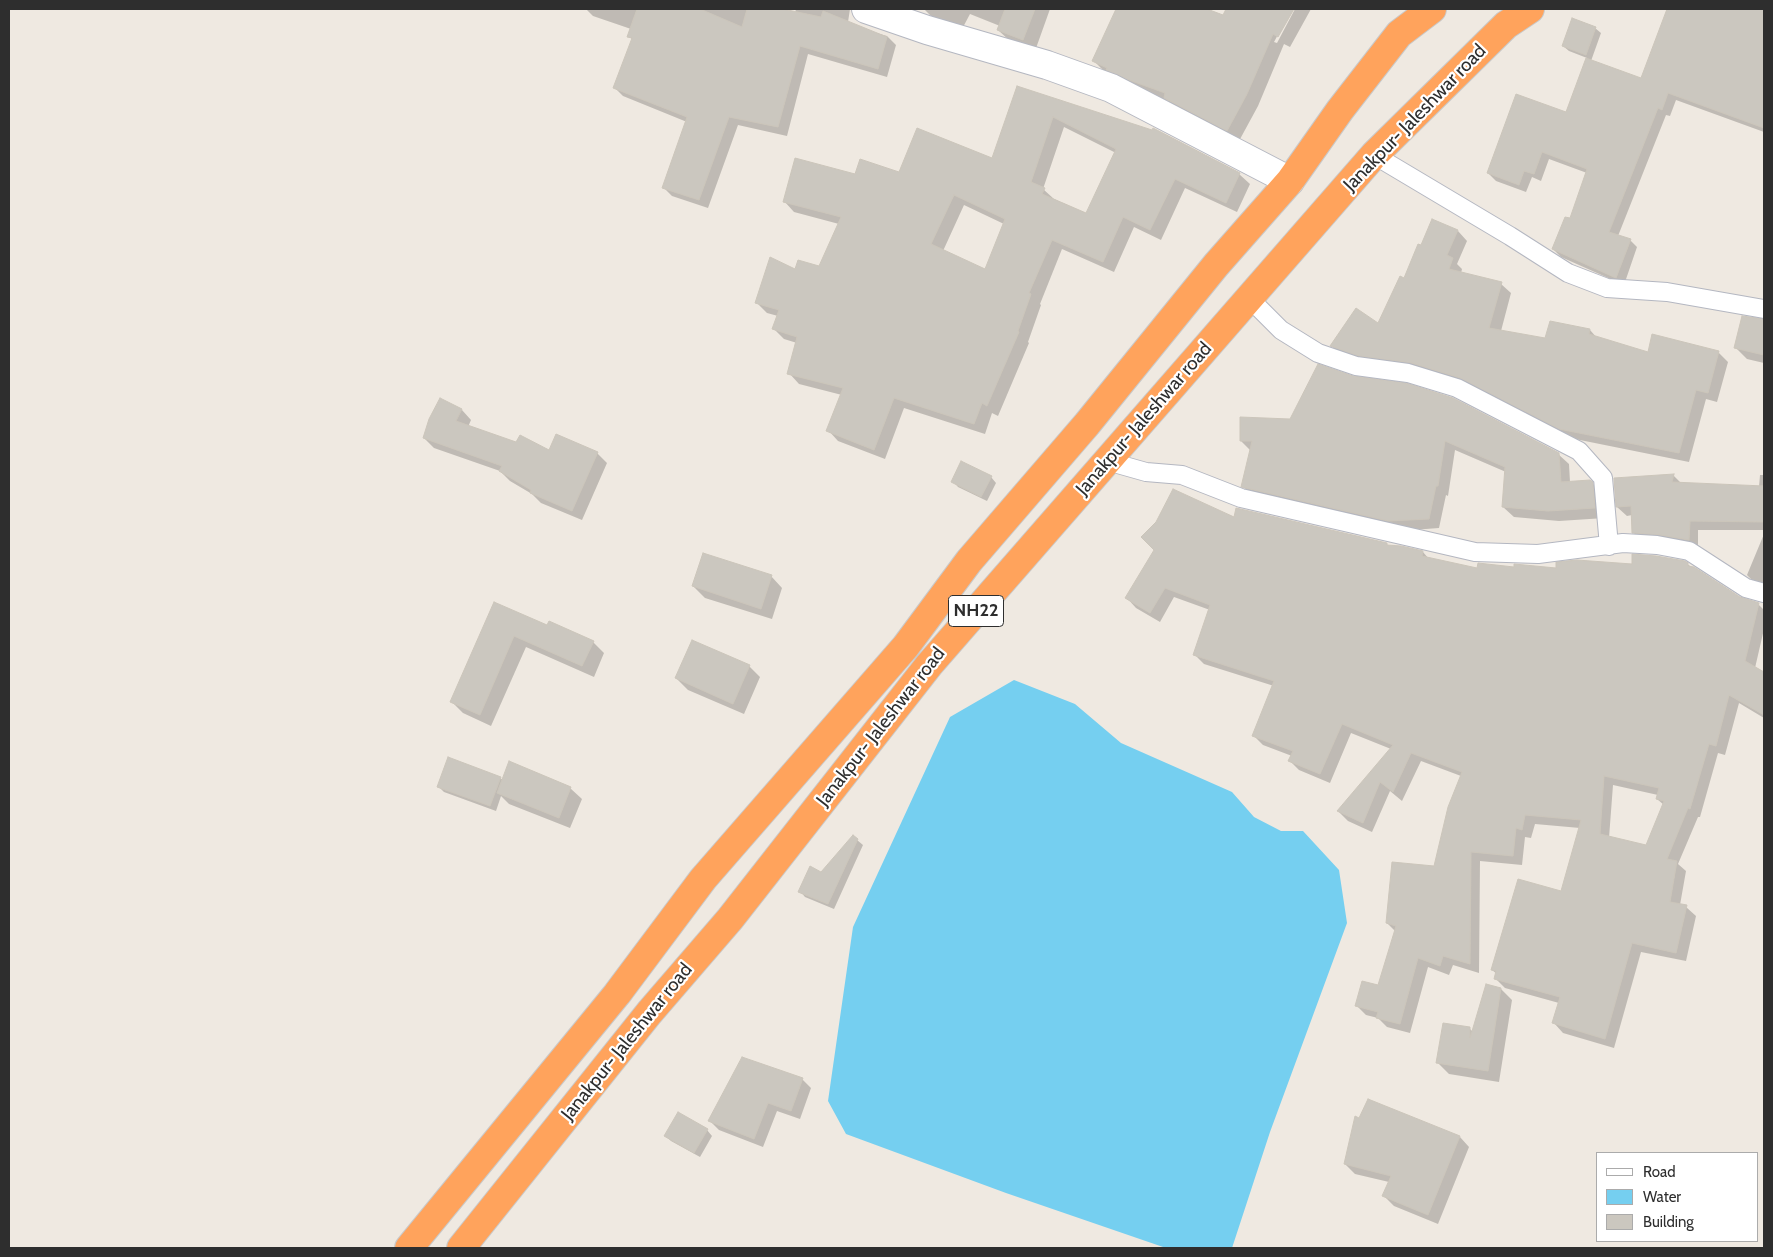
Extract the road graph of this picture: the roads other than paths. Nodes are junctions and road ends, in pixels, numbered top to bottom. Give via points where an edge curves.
1 (866, 9) edge
2 (1432, 9) edge
3 (1530, 9) edge
4 (1374, 155) junction
5 (1290, 180) junction
6 (1249, 298) junction
7 (1764, 309) edge
8 (1107, 461) junction
9 (1608, 546) junction
10 (1764, 593) edge
11 (409, 1248) edge
12 (461, 1248) edge

1 - 5 street via 1111,88
2 - 5 highway, Janakpur- Jaleshwar road / NH22 via 1399,34
3 - 4 highway, Janakpur- Jaleshwar road / NH22 via 1506,25
4 - 6 highway, Janakpur- Jaleshwar road / NH22
4 - 7 lane via 1568,273 1607,288 1667,292
5 - 11 highway, Janakpur- Jaleshwar road / NH22 via 969,561 906,646 703,879 617,994
6 - 8 highway, Janakpur- Jaleshwar road / NH22
6 - 9 lane via 1281,330 1318,353 1356,366 1408,373 1457,388 1580,451 1603,478
8 - 9 lane via 1146,472 1182,475 1241,498 1475,552 1538,554
8 - 12 highway, Janakpur- Jaleshwar road / NH22 via 929,665 736,911 649,1013
9 - 10 lane via 1632,544 1690,551 1746,588

